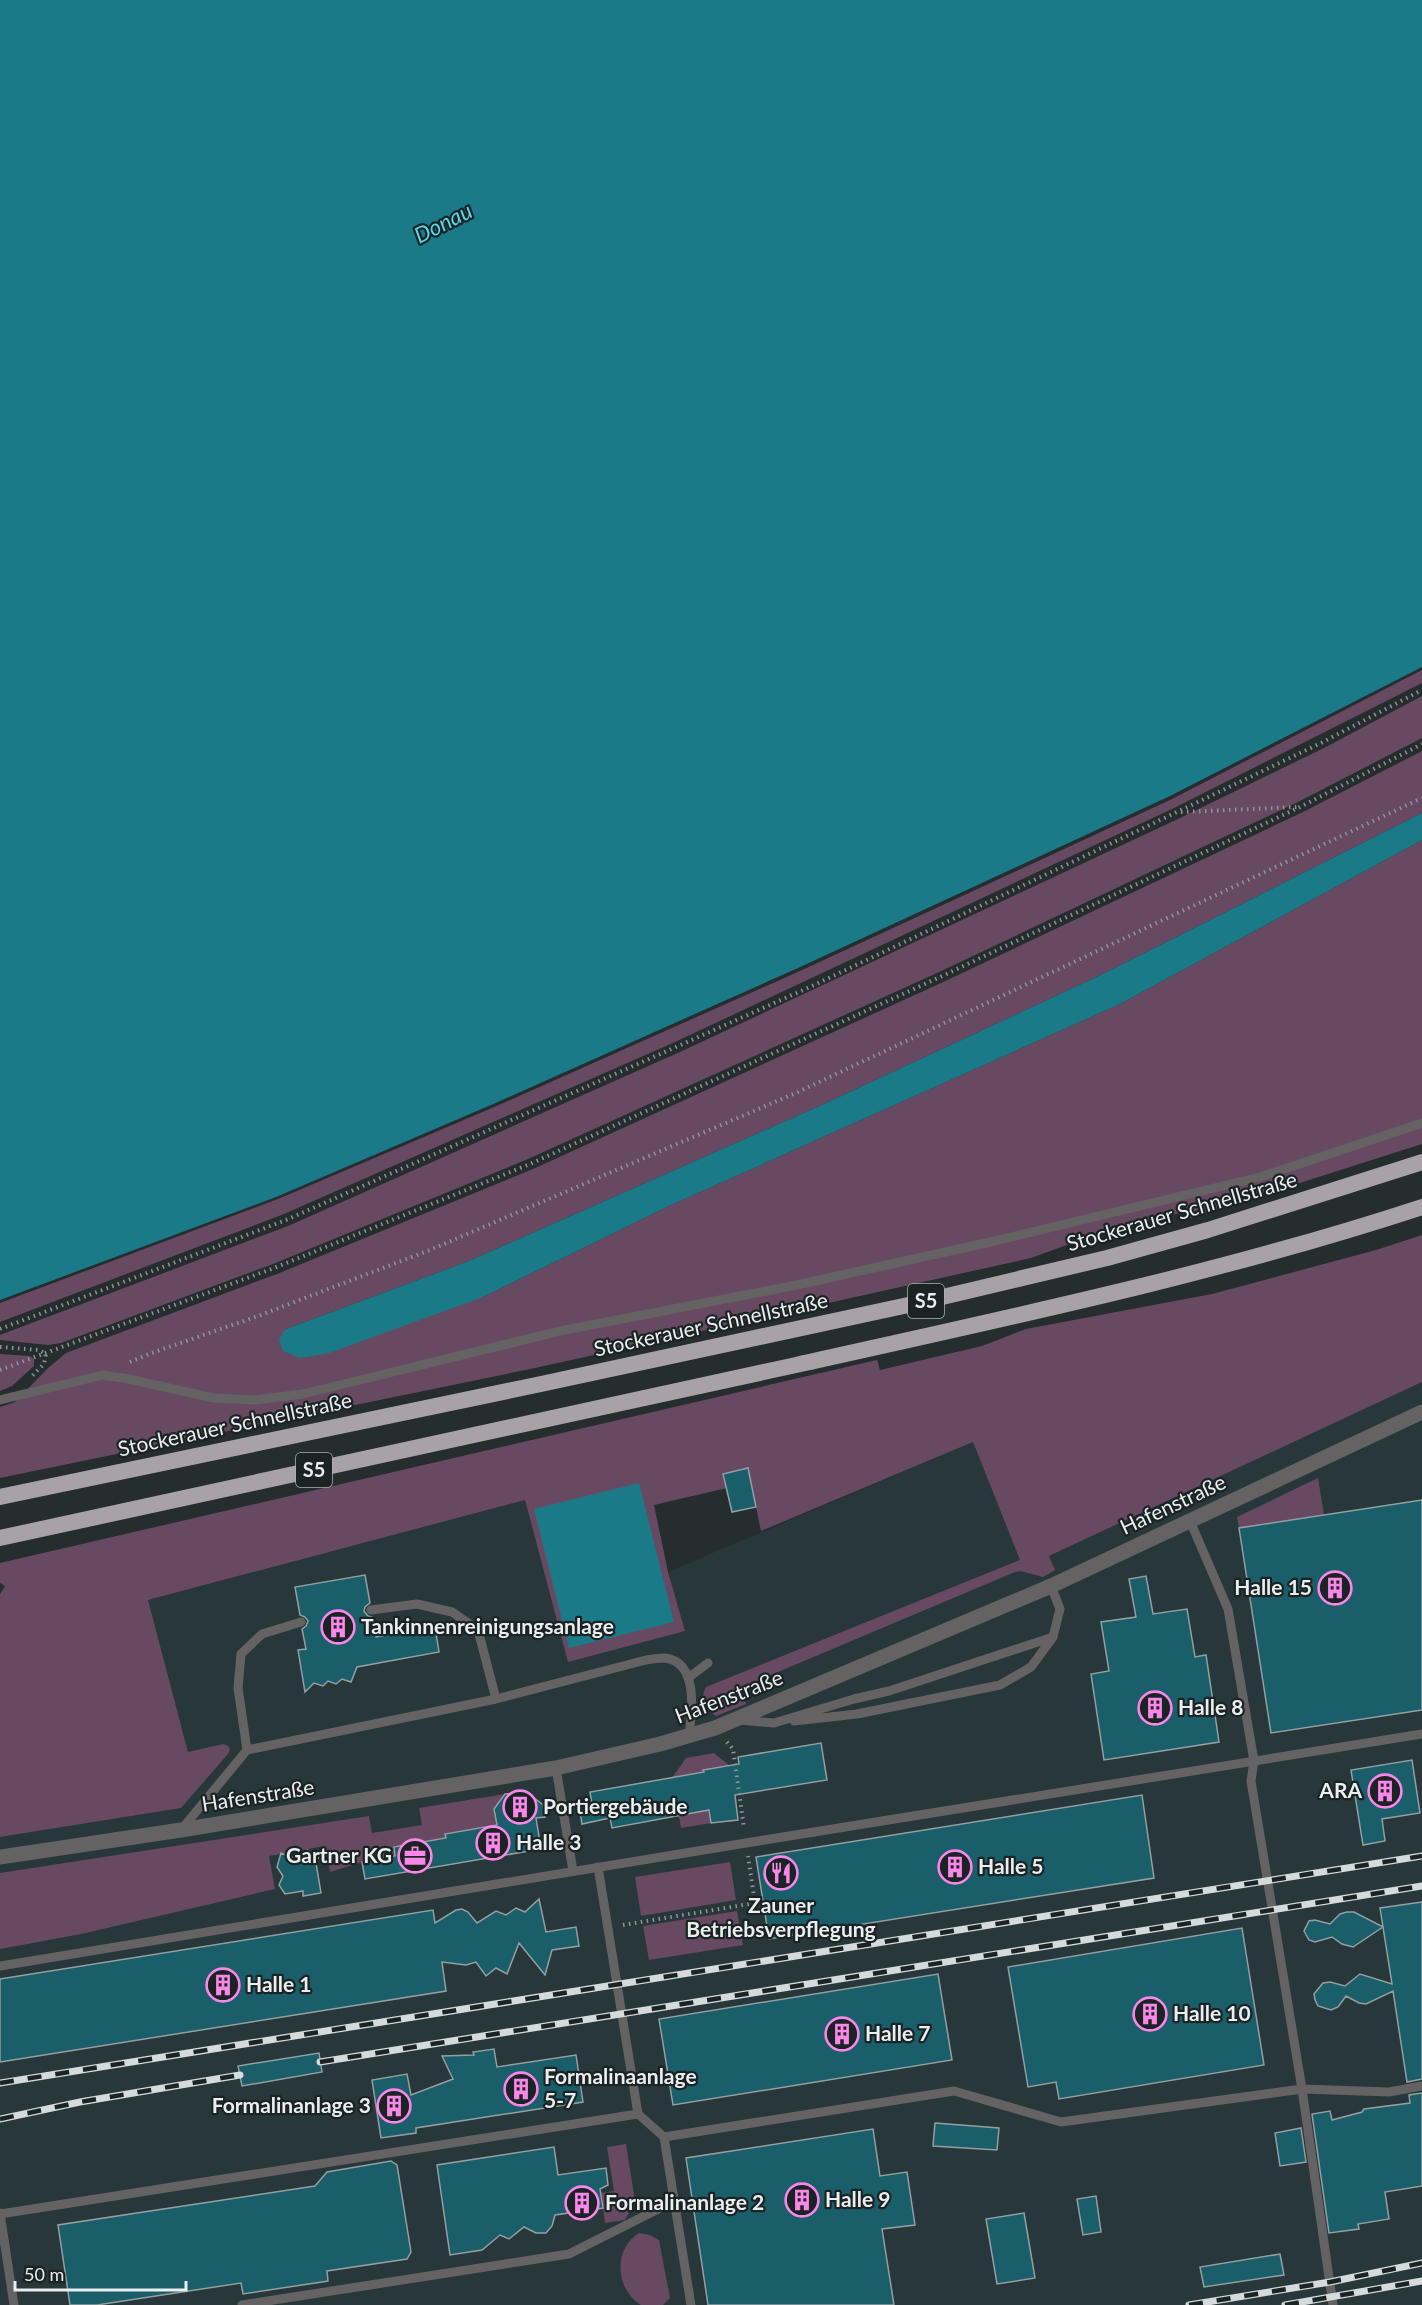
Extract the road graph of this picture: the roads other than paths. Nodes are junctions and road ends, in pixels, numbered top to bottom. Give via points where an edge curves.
1 (1422, 1123) edge
2 (1422, 1162) edge
3 (1422, 1207) edge
4 (0, 1400) edge
5 (1422, 1412) edge
6 (0, 1497) edge
7 (1190, 1521) junction
8 (0, 1538) edge
9 (1051, 1586) junction
10 (371, 1610) dead end
11 (301, 1622) dead end
12 (1053, 1637) junction
13 (708, 1663) dead end
14 (688, 1678) junction
15 (496, 1699) junction
16 (735, 1720) junction
17 (774, 1723) junction
18 (1422, 1734) edge
19 (689, 1736) junction
20 (247, 1750) junction
21 (1254, 1761) junction
22 (556, 1768) junction
23 (181, 1830) junction
24 (0, 1857) edge
25 (598, 1867) junction
26 (573, 1871) junction
27 (0, 1966) edge
28 (1422, 2086) edge
29 (1302, 2090) junction
30 (639, 2115) junction
31 (664, 2137) junction
32 (674, 2201) junction
33 (0, 2213) edge
34 (14, 2305) edge
35 (242, 2305) edge
36 (691, 2305) edge
37 (1333, 2305) edge

1 - 4 lane via 1248,1180 843,1275 560,1331 303,1394 255,1400 213,1398 103,1375
2 - 6 highway, Stockerauer Schnellstraße / S5 via 1208,1230 936,1299
3 - 8 highway, S5 via 1228,1263 1061,1305
5 - 7 street, Hafenstraße
7 - 9 street, Hafenstraße
7 - 21 lane via 1228,1609
9 - 12 lane via 1060,1609
9 - 16 street, Hafenstraße
10 - 15 lane via 417,1604 452,1612 478,1630
11 - 20 lane via 262,1634 241,1654 238,1688
12 - 17 lane via 889,1691
12 - 17 lane via 1030,1667 1000,1685 857,1714
13 - 14 lane
14 - 15 lane via 679,1664 666,1658 646,1660
14 - 19 lane via 693,1705
15 - 20 lane
16 - 17 lane
16 - 19 street, Hafenstraße
18 - 21 lane
19 - 22 street, Hafenstraße
20 - 23 lane
21 - 25 lane
21 - 29 lane via 1251,1781
22 - 23 street, Hafenstraße
22 - 26 lane
23 - 24 street, Hafenstraße
25 - 26 lane
25 - 30 lane
26 - 27 lane
28 - 29 lane via 1389,2092
29 - 31 lane via 1061,2122 954,2091
29 - 37 lane
30 - 31 lane
30 - 33 lane
31 - 32 lane
32 - 35 lane via 569,2254
32 - 36 lane
33 - 34 lane

